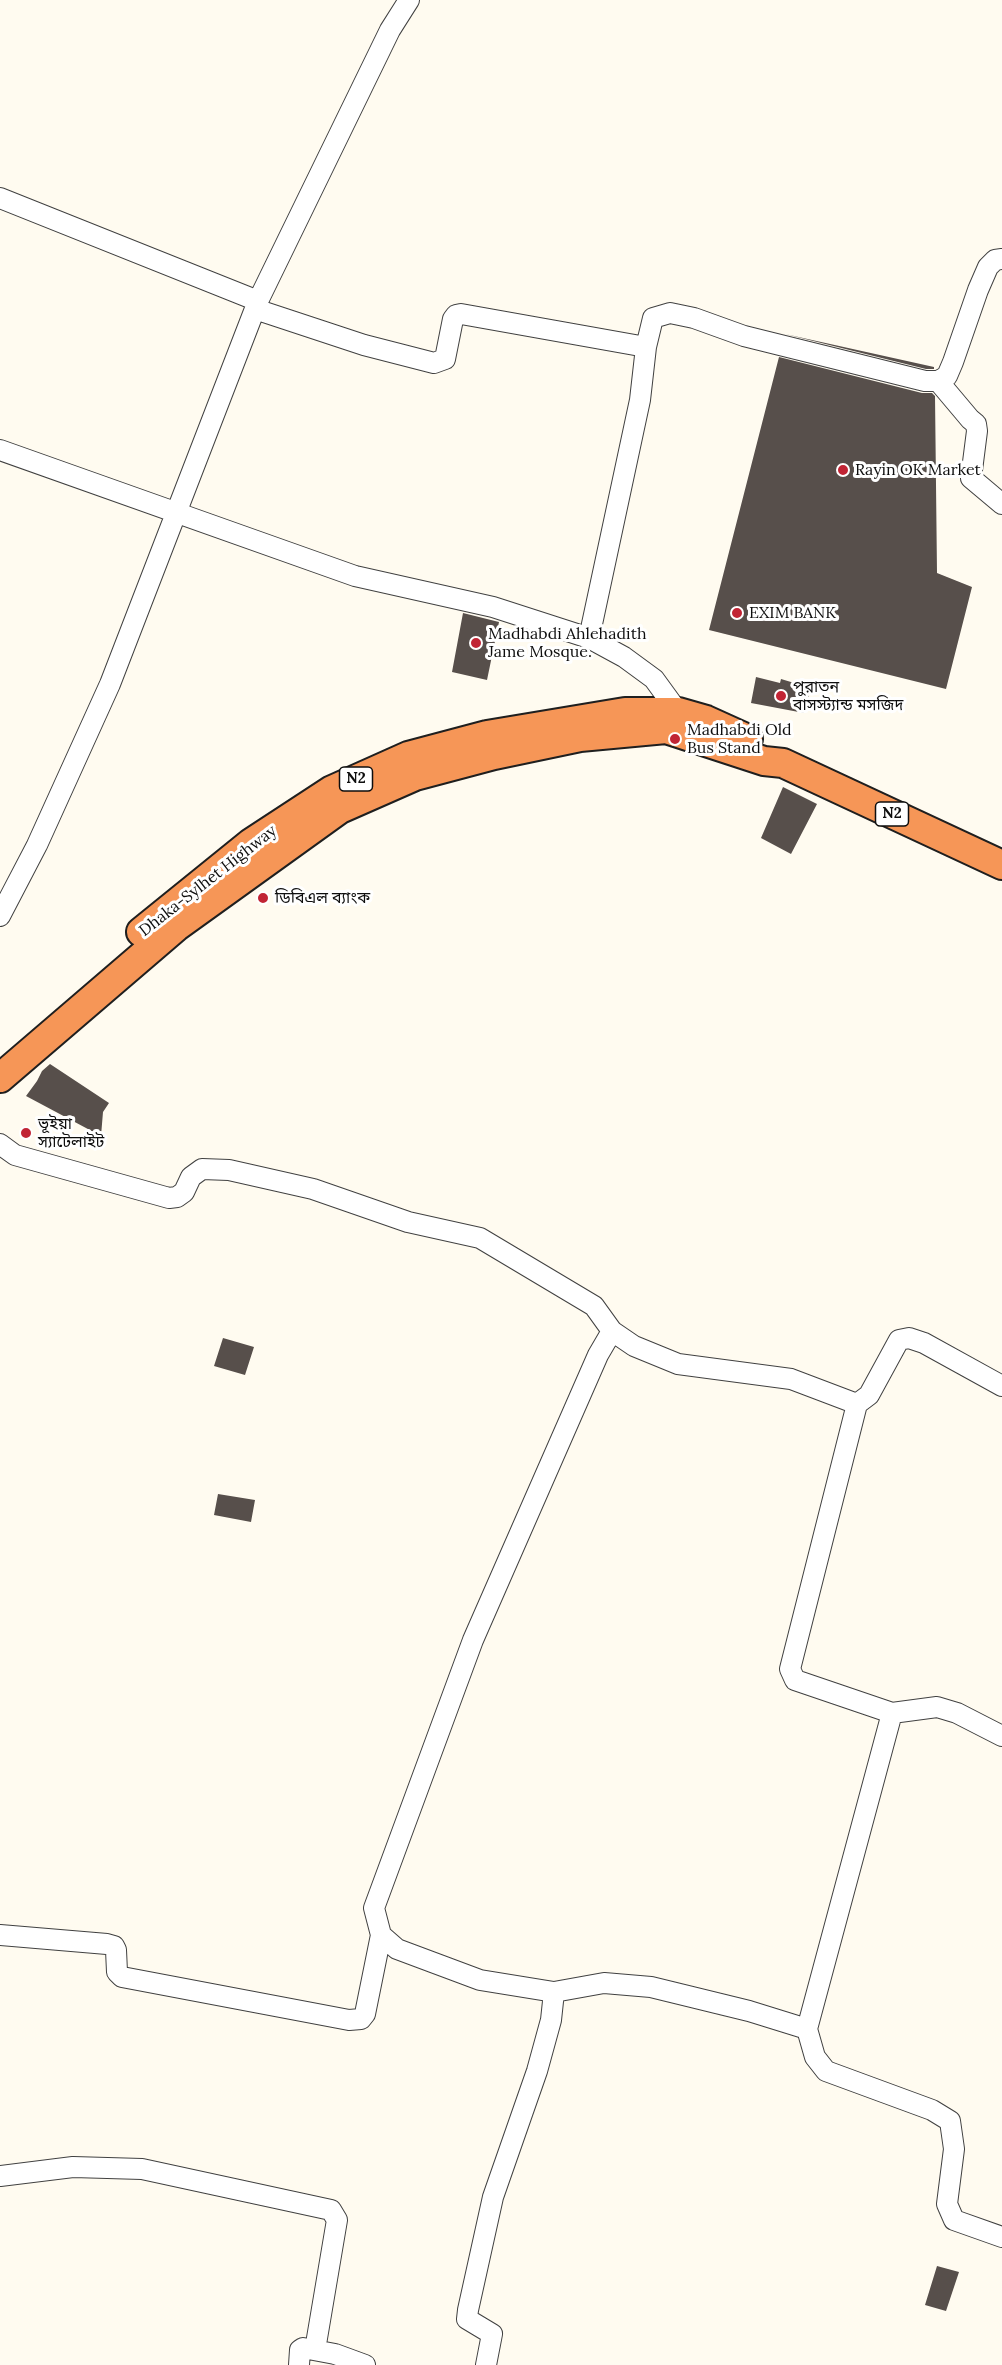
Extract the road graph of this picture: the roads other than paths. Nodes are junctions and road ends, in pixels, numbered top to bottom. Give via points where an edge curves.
1 (409, 0) edge
2 (0, 198) edge
3 (1002, 259) edge
4 (256, 305) junction
5 (646, 347) junction
6 (938, 381) junction
7 (0, 450) edge
8 (1002, 504) edge
9 (176, 512) junction
10 (589, 638) junction
11 (678, 712) junction
12 (783, 763) junction
13 (1002, 865) edge
14 (0, 916) edge
15 (0, 1054) edge
16 (0, 1078) edge
17 (0, 1144) edge
18 (612, 1331) junction
19 (1002, 1386) edge
20 (857, 1404) junction
21 (892, 1713) junction
22 (1002, 1736) edge
23 (0, 1935) edge
24 (381, 1935) junction
25 (554, 1992) junction
26 (807, 2030) junction
27 (0, 2176) edge
28 (1002, 2237) edge
29 (315, 2350) junction
30 (299, 2365) edge
31 (365, 2365) edge
32 (486, 2365) edge

1 - 4 street via 390,30
2 - 4 street
3 - 6 street via 988,267 954,362 947,376
4 - 5 street via 364,345 434,363 445,359 453,319 461,314
4 - 9 street
5 - 6 street via 653,318 670,313 744,336
5 - 10 street via 640,400
6 - 8 street via 976,424 971,478
7 - 9 street
9 - 10 street via 355,576 493,607
9 - 14 street via 110,684 37,845
10 - 11 street via 654,679
11 - 12 highway, Dhaka-Sylhet Highway / N2 via 771,749
11 - 15 highway, Dhaka-Sylhet Highway / N2 via 625,712 487,735 408,756 332,790 251,843 174,904
12 - 13 highway, Dhaka-Sylhet Highway / N2
12 - 16 highway, Dhaka-Sylhet Highway / N2 via 764,761 666,729 580,737 416,776 340,809 185,920
17 - 18 street via 15,1155 169,1198 184,1191 190,1177 202,1169 229,1170 313,1189 408,1222 480,1238 594,1306
18 - 20 street via 634,1346 678,1364 791,1378
18 - 24 street via 472,1640 374,1908
19 - 20 street via 909,1338 898,1340 869,1395
20 - 21 street via 790,1670 795,1680
21 - 22 street via 937,1707
21 - 26 street
23 - 24 street via 107,1944 116,1950 117,1972 122,1977 349,2020 365,2014
24 - 25 street via 397,1949 480,1980
25 - 26 street via 604,1983 651,1987
25 - 32 street via 537,2071 493,2197 468,2310 467,2319 492,2334
26 - 28 street via 814,2057 826,2070 932,2110 950,2121 954,2149 946,2204 954,2220
27 - 29 street via 73,2167 142,2169 331,2210 337,2220
29 - 30 street via 301,2349
29 - 31 street

